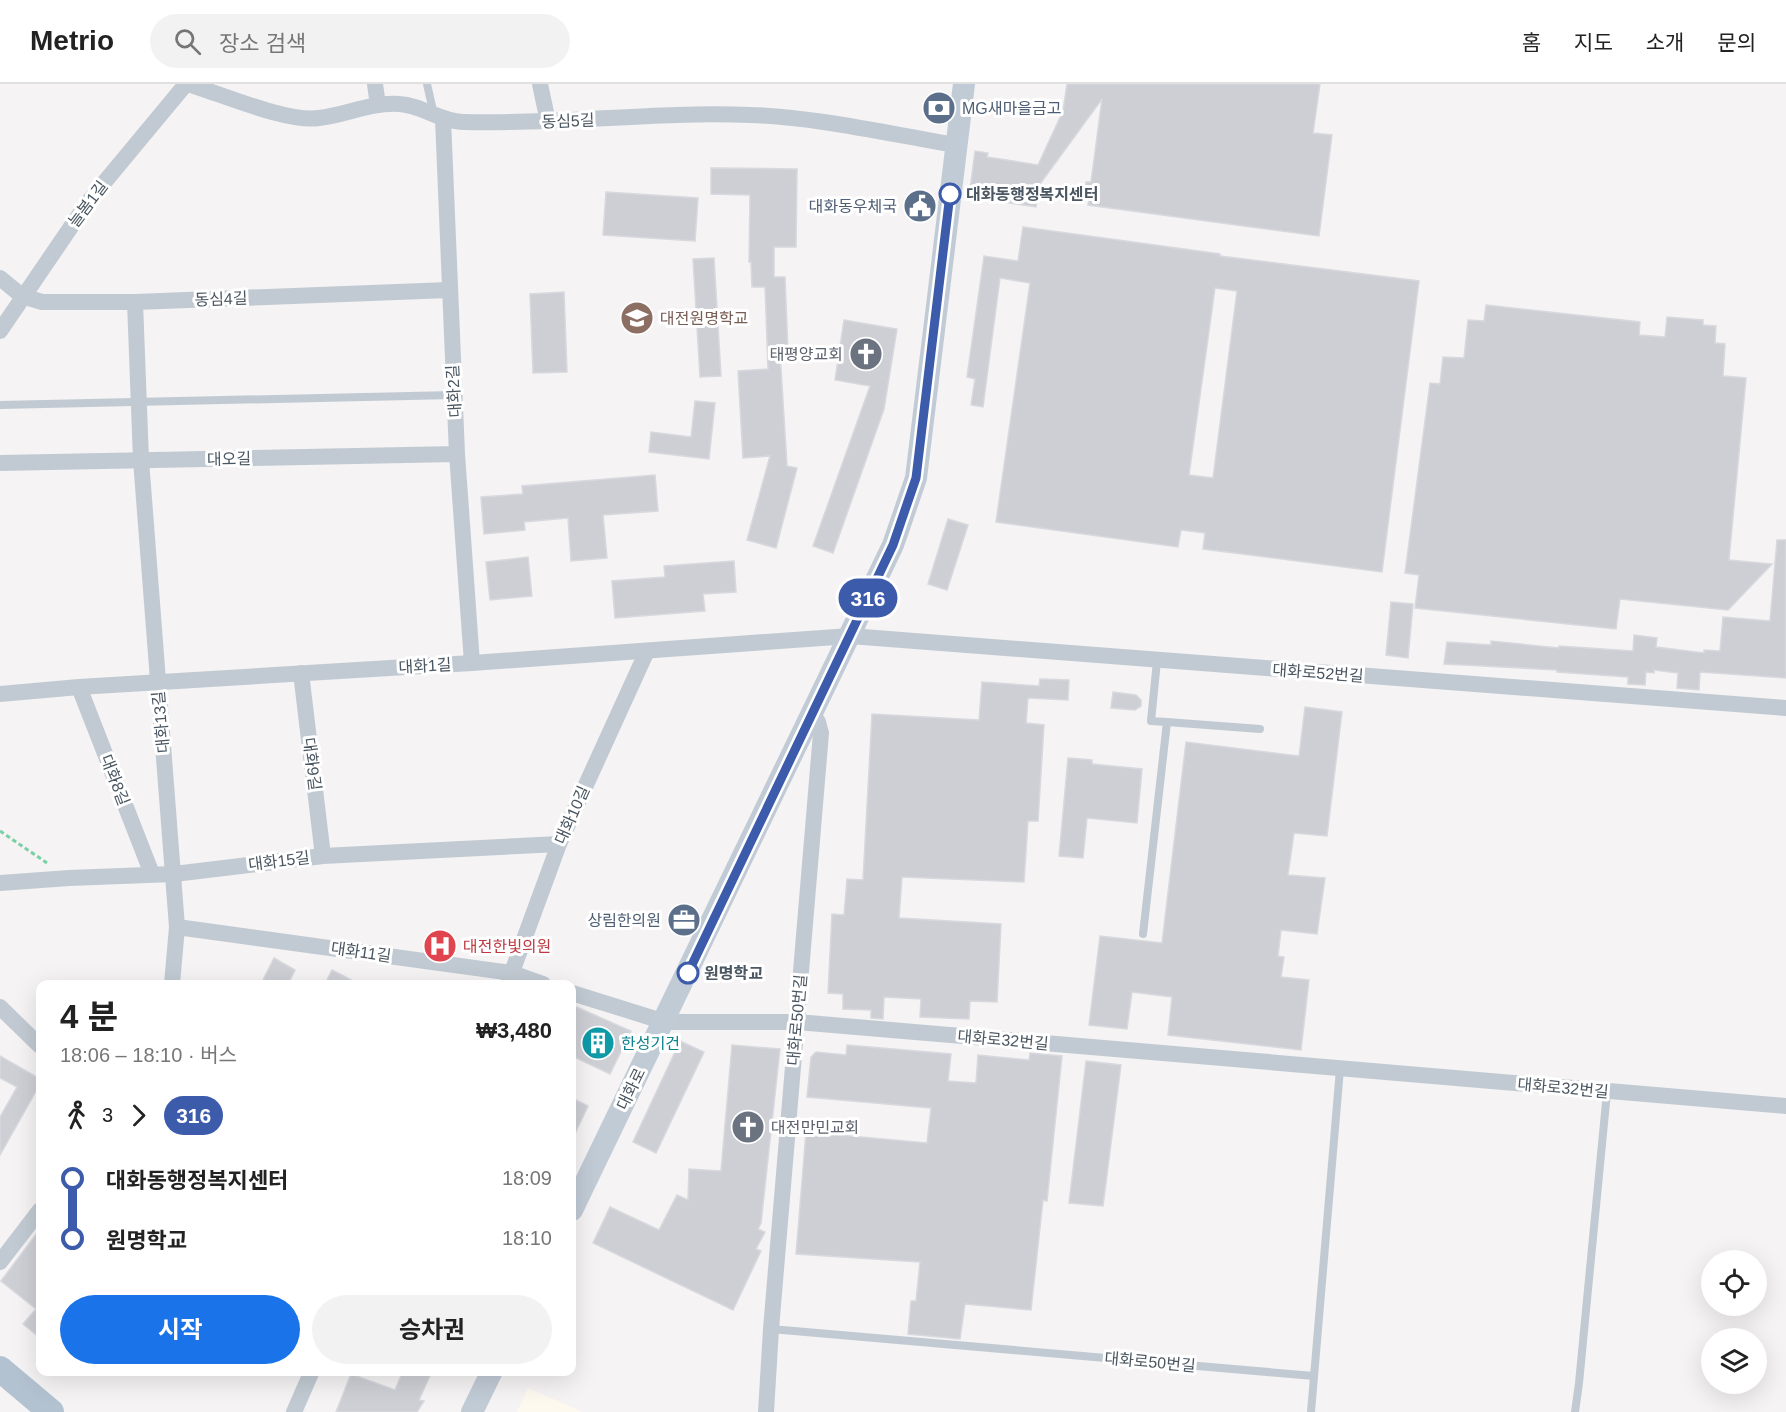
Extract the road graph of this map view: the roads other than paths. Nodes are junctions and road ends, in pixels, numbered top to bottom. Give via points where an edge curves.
1 (187, 84) edge
2 (375, 84) edge
3 (427, 84) edge
4 (540, 84) edge
5 (964, 84) edge
6 (378, 105) junction
7 (439, 117) junction
8 (548, 122) junction
9 (956, 145) junction
10 (0, 278) edge
11 (449, 290) junction
12 (22, 296) junction
13 (135, 302) junction
14 (0, 331) edge
15 (454, 395) junction
16 (139, 402) junction
17 (0, 405) edge
18 (457, 454) junction
19 (141, 460) junction
20 (0, 463) edge
21 (850, 636) junction
22 (647, 651) junction
23 (1157, 661) junction
24 (472, 663) junction
25 (301, 673) junction
26 (158, 682) junction
27 (79, 687) junction
28 (0, 694) edge
29 (1786, 708) edge
30 (812, 713) junction
31 (1167, 722) junction
32 (1260, 729) dead end
33 (559, 844) junction
34 (323, 856) junction
35 (152, 874) junction
36 (174, 874) junction
37 (0, 883) edge
38 (177, 927) junction
39 (1143, 934) dead end
40 (510, 979) edge
41 (172, 980) edge
42 (576, 994) edge
43 (0, 1007) edge
44 (664, 1022) junction
45 (797, 1022) junction
46 (36, 1042) edge
47 (1340, 1069) junction
48 (1606, 1092) junction
49 (1786, 1106) edge
50 (576, 1202) edge
51 (36, 1215) edge
52 (0, 1262) edge
53 (771, 1329) junction
54 (0, 1369) edge
55 (310, 1376) edge
56 (490, 1376) edge
57 (1314, 1376) junction
58 (51, 1412) edge
59 (294, 1412) edge
60 (472, 1412) edge
61 (766, 1412) edge
62 (1311, 1412) edge
63 (1575, 1412) edge

1 - 6 street, 동심5길 via 291,117 318,119
1 - 12 street, 늘봄1길 via 88,202
2 - 6 street
3 - 7 lane
4 - 8 street
5 - 9 main road, 대화로
6 - 7 street, 동심5길 via 401,104
7 - 8 street, 동심5길 via 461,122
7 - 11 street, 대화2길
8 - 9 street, 동심5길 via 749,115
9 - 21 main road, 대화로 via 916,478 893,545
10 - 12 street, 동심4길
11 - 13 street, 동심4길
11 - 15 street, 대화2길
12 - 13 street, 동심4길 via 42,302
12 - 14 street, 늘봄1길
13 - 16 street, 대화13길
15 - 16 lane
15 - 18 street, 대화2길
16 - 17 lane
16 - 19 street, 대화13길
18 - 19 street, 대오길
18 - 24 street, 대화2길
19 - 20 street, 대오길
19 - 26 street, 대화13길
21 - 22 street, 대화1길
21 - 23 street, 대화로52번길
21 - 30 main road, 대화로
22 - 24 street, 대화1길
22 - 33 street, 대화10길
23 - 29 street, 대화로52번길
23 - 31 lane via 1150,721
24 - 25 street, 대화1길
25 - 26 street, 대화1길
25 - 34 street, 대화9길
26 - 27 street, 대화1길
26 - 36 street, 대화13길
27 - 28 street, 대화1길
27 - 35 street, 대화8길
30 - 44 main road, 대화로
30 - 45 street, 대화로50번길 via 821,733
31 - 32 lane
31 - 39 lane
33 - 34 street, 대화15길
33 - 40 street, 대화10길
34 - 36 street, 대화15길
35 - 36 street, 대화15길
35 - 37 street, 대화15길
36 - 38 street, 대화13길
38 - 40 street, 대화11길
38 - 41 street, 대화13길
42 - 44 street
43 - 46 street
44 - 45 street, 대화로32번길
44 - 50 main road, 대화로
45 - 47 street, 대화로32번길
45 - 53 street, 대화로50번길
47 - 48 street, 대화로32번길
47 - 57 lane
48 - 49 street, 대화로32번길
48 - 63 lane
51 - 52 street
53 - 57 lane, 대화로50번길
53 - 61 street, 대화로50번길
54 - 58 main road
55 - 59 street
56 - 60 main road
57 - 62 lane

